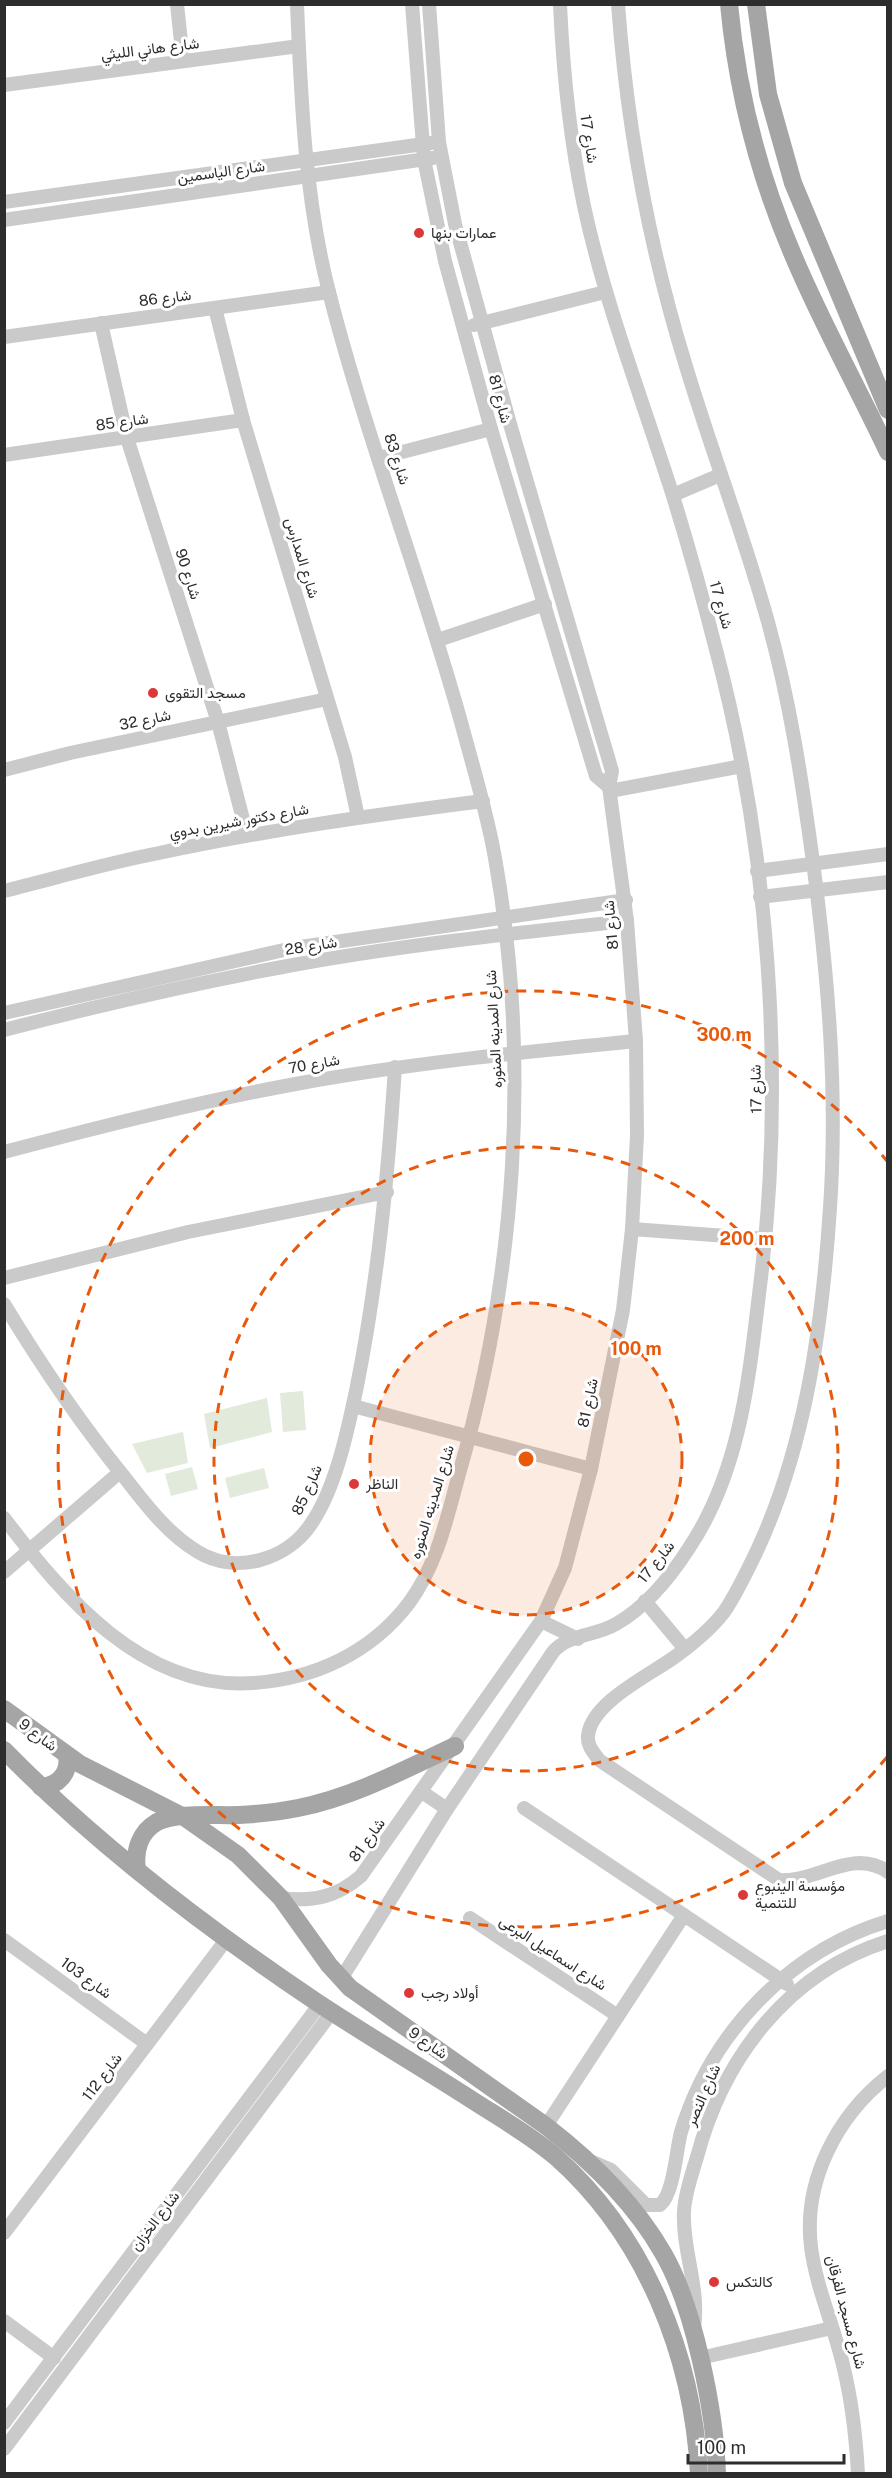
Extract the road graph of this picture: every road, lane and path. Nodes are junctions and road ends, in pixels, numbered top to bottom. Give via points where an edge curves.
1 (177, 4) edge
2 (297, 4) edge
3 (412, 4) edge
4 (429, 4) edge
5 (560, 4) edge
6 (618, 4) edge
7 (729, 4) edge
8 (756, 4) edge
9 (299, 46) junction
10 (183, 61) junction
11 (4, 85) edge
12 (439, 142) junction
13 (423, 144) junction
14 (441, 157) junction
15 (308, 159) junction
16 (424, 159) junction
17 (310, 176) junction
18 (128, 184) junction
19 (4, 202) edge
20 (130, 202) junction
21 (4, 220) edge
22 (329, 292) junction
23 (605, 292) junction
24 (215, 308) junction
25 (100, 323) junction
26 (482, 323) junction
27 (464, 328) junction
28 (4, 337) edge
29 (888, 410) edge
30 (243, 420) junction
31 (491, 429) junction
32 (128, 438) junction
33 (888, 452) edge
34 (4, 455) edge
35 (380, 458) junction
36 (720, 475) junction
37 (673, 495) junction
38 (538, 521) junction
39 (521, 527) junction
40 (545, 604) junction
41 (438, 640) junction
42 (327, 699) junction
43 (218, 722) junction
44 (742, 766) junction
45 (4, 770) edge
46 (609, 789) junction
47 (483, 801) junction
48 (358, 816) junction
49 (247, 835) junction
50 (888, 854) edge
51 (813, 862) junction
52 (757, 871) junction
53 (888, 882) edge
54 (817, 889) junction
55 (4, 891) edge
56 (760, 897) junction
57 (626, 900) junction
58 (503, 916) junction
59 (627, 921) junction
60 (505, 935) junction
61 (293, 948) junction
62 (296, 964) junction
63 (4, 1013) edge
64 (4, 1030) edge
65 (636, 1041) junction
66 (513, 1053) junction
67 (395, 1067) junction
68 (4, 1152) edge
69 (387, 1192) junction
70 (632, 1229) junction
71 (766, 1239) junction
72 (4, 1278) edge
73 (4, 1304) edge
74 (353, 1406) junction
75 (470, 1437) junction
76 (591, 1469) junction
77 (120, 1472) junction
78 (4, 1518) edge
79 (30, 1552) junction
80 (4, 1572) edge
81 (645, 1601) junction
82 (541, 1621) junction
83 (578, 1639) junction
84 (685, 1649) junction
85 (4, 1708) edge
86 (455, 1746) junction
87 (4, 1750) edge
88 (67, 1756) junction
89 (41, 1787) junction
90 (422, 1792) junction
91 (524, 1808) dead end
92 (447, 1809) junction
93 (184, 1817) junction
94 (137, 1869) junction
95 (888, 1872) edge
96 (281, 1898) junction
97 (684, 1915) junction
98 (470, 1918) dead end
99 (888, 1921) edge
100 (4, 1940) edge
101 (226, 1940) junction
102 (888, 1941) edge
103 (341, 1979) junction
104 (780, 1980) junction
105 (797, 1990) junction
106 (326, 2008) junction
107 (618, 2016) junction
108 (147, 2044) junction
109 (708, 2069) junction
110 (888, 2076) edge
111 (725, 2079) junction
112 (546, 2126) junction
113 (586, 2160) junction
114 (669, 2194) junction
115 (686, 2197) junction
116 (4, 2233) edge
117 (97, 2300) junction
118 (110, 2309) junction
119 (4, 2321) edge
120 (832, 2328) junction
121 (693, 2336) junction
122 (54, 2358) junction
123 (700, 2358) junction
124 (4, 2423) edge
125 (4, 2450) edge
126 (699, 2474) edge
127 (717, 2474) edge
128 (858, 2474) edge

1 - 10 street
2 - 9 street, شارع 83
3 - 13 street, شارع 81
4 - 12 street, شارع 81
5 - 23 street, شارع 17 via 574,156
6 - 36 street via 631,132 644,210 684,362
7 - 33 main road via 750,124 776,213 807,287
8 - 29 main road via 768,93 793,183
9 - 10 street, شارع هاني الليثي
9 - 15 street, شارع 83
10 - 11 street, شارع هاني الليثي
12 - 13 street, شارع الياسمين
12 - 14 street, شارع 81
13 - 15 street, شارع الياسمين
13 - 16 street, شارع 81
14 - 16 street, شارع الياسمين
14 - 26 street, شارع 81
15 - 17 street, شارع 83
15 - 18 street, شارع الياسمين
16 - 17 street, شارع الياسمين
16 - 27 street, شارع 81 via 442,250
17 - 20 street, شارع الياسمين
17 - 22 street, شارع 83
18 - 19 street, شارع الياسمين
18 - 20 street
20 - 21 street, شارع الياسمين
22 - 24 street, شارع 86
22 - 35 street, شارع 83
23 - 26 street
23 - 37 street, شارع 17
24 - 25 street, شارع 86
24 - 30 street, شارع المدارس
25 - 28 street, شارع 86
25 - 32 street, شارع 90
26 - 27 street
26 - 38 street, شارع 81
27 - 31 street, شارع 81
30 - 32 street, شارع 85
30 - 42 street, شارع المدارس
31 - 35 street
31 - 39 street, شارع 81
32 - 34 street, شارع 85
32 - 43 street, شارع 90
35 - 41 street, شارع 83
36 - 37 street
36 - 51 street via 752,568 783,682
37 - 44 street, شارع 17 via 716,648
38 - 39 street
38 - 46 street, شارع 81 via 609,763
39 - 40 street, شارع 81
40 - 41 street
40 - 46 street, شارع 81 via 596,777
41 - 47 street, شارع 83
42 - 43 street, شارع 32
42 - 48 street, شارع المدارس via 350,774
43 - 45 street, شارع 32
43 - 49 street, شارع 90
44 - 46 street
44 - 52 street, شارع 17
46 - 57 street, شارع 81
47 - 48 street, شارع دكتور شيرين بدوي
47 - 58 street, شارع 83
48 - 49 street, شارع دكتور شيرين بدوي
49 - 55 street, شارع دكتور شيرين بدوي
50 - 51 street
51 - 52 street
51 - 54 street
52 - 56 street, شارع 17
53 - 54 street
54 - 56 street
54 - 84 street via 831,1016 833,1122 830,1207 816,1334 791,1459 764,1539 726,1610
56 - 71 street, شارع 17 via 773,1100
57 - 58 street, شارع 28
57 - 59 street, شارع 81
58 - 60 street, شارع المدينه المنوره
58 - 61 street, شارع 28
59 - 60 street, شارع 28
59 - 65 street, شارع 81
60 - 62 street, شارع 28
60 - 66 street, شارع المدينه المنوره
61 - 62 street
61 - 63 street, شارع 28
62 - 64 street, شارع 28
65 - 66 street, شارع 70
65 - 70 street, شارع 81
66 - 67 street, شارع 70
66 - 75 street, شارع المدينه المنوره via 505,1246
67 - 68 street, شارع 70 via 208,1101
67 - 69 street, شارع 85
69 - 72 street via 188,1232
69 - 74 street, شارع 85
70 - 71 street
70 - 76 street, شارع 81 via 623,1310
71 - 81 street, شارع 17 via 749,1375 721,1487 695,1538 669,1576
73 - 77 street, شارع 85 via 51,1378
74 - 75 street
74 - 77 street, شارع 85 via 333,1477 312,1523 301,1538 271,1558 235,1563 200,1553 170,1531
75 - 76 street
75 - 79 street, شارع المدينه المنوره via 441,1537 421,1585 390,1625 370,1642 314,1673 277,1682 240,1684 203,1679 167,1668 103,1628 62,1590
76 - 82 street, شارع 81 via 565,1568
77 - 79 street
78 - 79 street, شارع المدينه المنوره
79 - 80 street
81 - 83 street, شارع 17 via 614,1626
81 - 84 street
82 - 83 street
82 - 86 street, شارع 81
83 - 92 street, شارع 17 via 559,1645 547,1660
84 - 95 street via 608,1704 594,1720 587,1734 588,1742 600,1760 779,1880 855,1864 875,1865
85 - 88 main road, شارع 9
86 - 90 street, شارع 81
86 - 93 main road via 373,1784 318,1804 260,1814
87 - 89 main road, شارع 9
88 - 89 main road via 63,1776 51,1786
88 - 93 main road, شارع 9
89 - 94 main road, شارع 9
90 - 92 street
90 - 96 street, شارع 81 via 369,1868 353,1883 319,1898
91 - 97 street
92 - 103 street, شارع 17
93 - 94 main road via 164,1819 147,1830 137,1848
93 - 96 main road, شارع 9 via 238,1856
94 - 101 main road, شارع 9
96 - 103 main road, شارع 9
97 - 104 street
97 - 107 street
98 - 107 street, شارع اسماعيل البرعى
99 - 104 street, شارع النصر via 810,1956
100 - 108 street, شارع 103
101 - 106 main road, شارع 9
101 - 108 street, شارع 112
102 - 105 street, شارع النصر via 853,1956
103 - 112 main road, شارع 9 via 367,2002
104 - 105 street
104 - 109 street, شارع النصر via 740,2021
105 - 111 street, شارع النصر via 746,2045
106 - 117 street, شارع الخزان
106 - 118 street, شارع الخزان
106 - 126 main road, شارع 9 via 533,2140 575,2176 611,2217 643,2268 666,2316 693,2416
107 - 112 street
108 - 116 street, شارع 112
109 - 111 street
109 - 114 street, شارع النصر via 681,2132
110 - 120 street, شارع مسجد الفرقان via 866,2093 840,2124 822,2162 812,2204 811,2246
111 - 115 street, شارع النصر via 705,2125
112 - 113 main road, شارع 9
113 - 114 street via 611,2170 646,2205 660,2205
113 - 121 main road, شارع 9 via 633,2211 660,2248 672,2270
114 - 115 street
115 - 121 street, شارع النصر via 684,2220 697,2300
117 - 118 street
117 - 122 street, شارع الخزان
118 - 125 street, شارع الخزان
119 - 122 street
120 - 123 street
120 - 128 street, شارع مسجد الفرقان via 851,2401
121 - 123 main road, شارع 9
122 - 124 street, شارع الخزان
123 - 127 main road, شارع 9 via 712,2419

